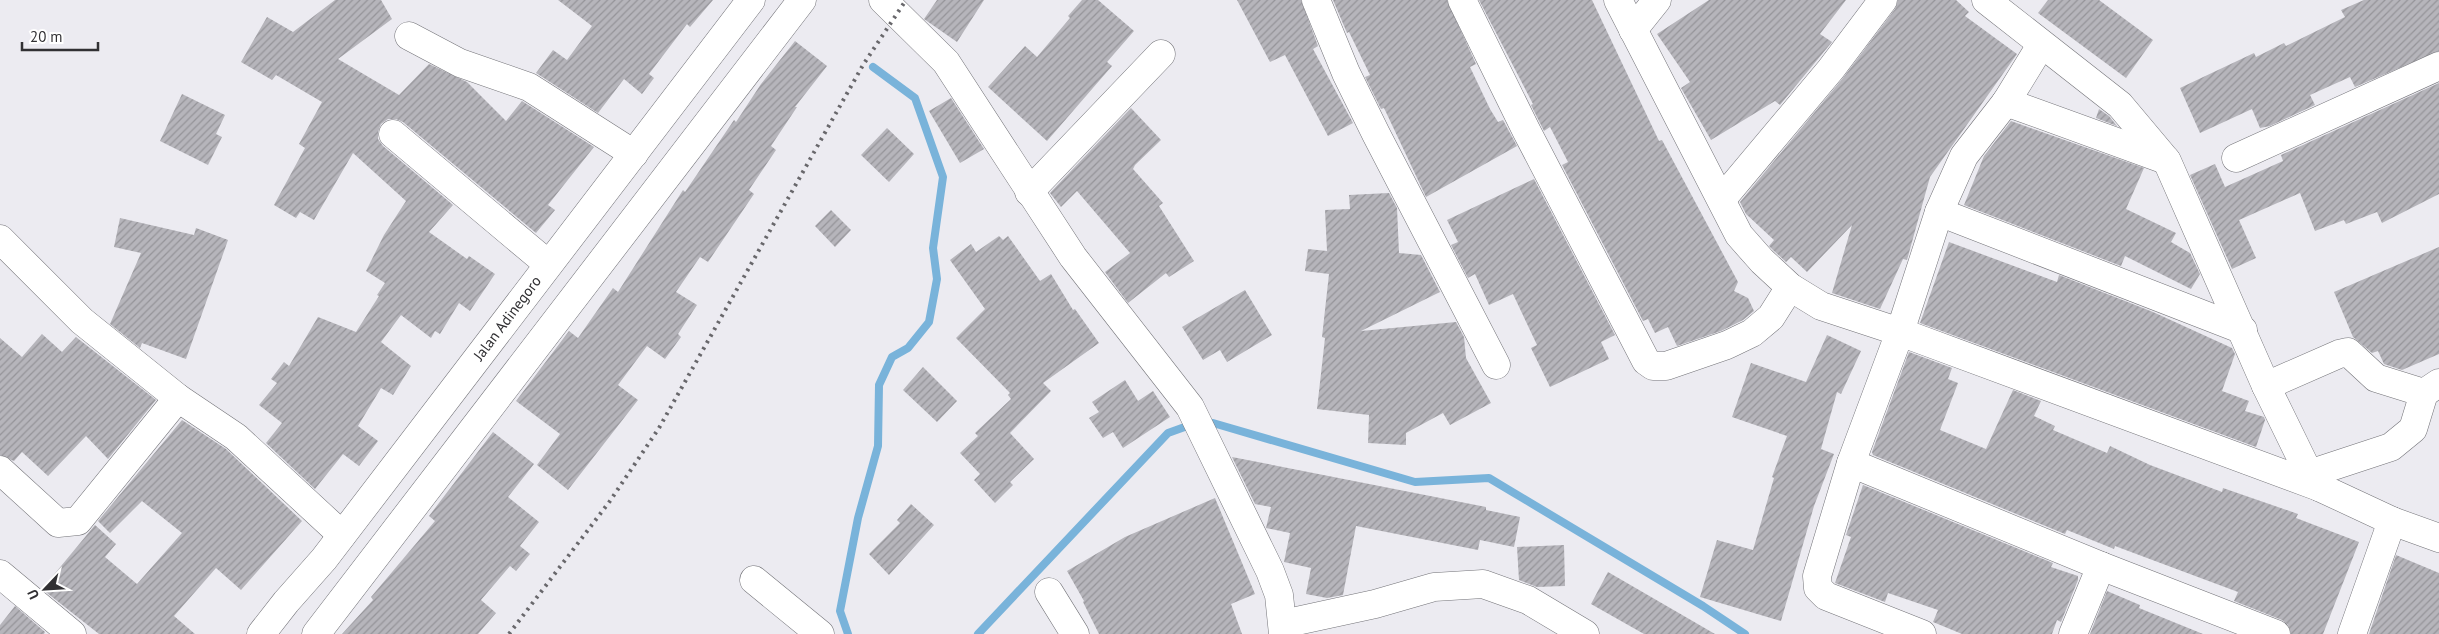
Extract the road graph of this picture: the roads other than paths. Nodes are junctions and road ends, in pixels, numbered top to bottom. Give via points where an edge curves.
1 (751, 0) edge
2 (802, 0) edge
3 (883, 0) edge
4 (1316, 0) edge
5 (1462, 0) edge
6 (1618, 0) edge
7 (1657, 0) edge
8 (1882, 0) edge
9 (1986, 0) edge
10 (1633, 30) junction
11 (410, 36) dead end
12 (2041, 45) junction
13 (1161, 54) dead end
14 (2439, 66) edge
15 (2006, 102) junction
16 (393, 134) dead end
17 (634, 154) junction
18 (2236, 158) dead end
19 (2167, 161) junction
20 (1029, 192) junction
21 (1722, 199) junction
22 (1939, 212) junction
23 (0, 239) edge
24 (548, 264) junction
25 (1790, 287) junction
26 (2243, 330) junction
27 (1900, 332) junction
28 (1496, 365) dead end
29 (2266, 386) junction
30 (2431, 388) edge
31 (178, 398) junction
32 (1851, 463) junction
33 (0, 470) edge
34 (2314, 480) junction
35 (2392, 521) junction
36 (342, 535) junction
37 (2439, 538) edge
38 (324, 559) junction
39 (2101, 566) junction
40 (0, 574) edge
41 (356, 580) junction
42 (754, 580) dead end
43 (1049, 592) dead end
44 (286, 602) junction
45 (2217, 624) edge
46 (1283, 629) edge
47 (319, 630) edge
48 (72, 634) edge
49 (261, 634) edge
50 (820, 634) edge
51 (1075, 634) edge
52 (1585, 634) edge
53 (1922, 634) edge
54 (2073, 634) edge
55 (2276, 634) edge
56 (2352, 634) edge

1 - 17 main road, Jalan Adinegoro
2 - 41 main road
3 - 20 main road via 946,62
4 - 28 main road via 1376,134
5 - 25 main road via 1646,361 1653,366 1666,366 1752,333 1771,317
6 - 10 main road
7 - 10 main road
8 - 21 main road via 1830,69
9 - 12 main road
10 - 21 main road
11 - 17 main road via 460,63 529,87
12 - 15 main road
12 - 19 main road via 2120,105
13 - 20 main road
14 - 18 main road
15 - 19 main road
15 - 22 main road via 1964,156
16 - 24 main road
17 - 24 main road, Jalan Adinegoro
19 - 26 main road
20 - 46 main road via 1072,257 1190,406 1270,571 1279,595
21 - 25 main road via 1740,235
22 - 26 main road
22 - 27 main road
23 - 31 main road via 82,321
24 - 36 main road, Jalan Adinegoro
25 - 27 main road via 1821,306
26 - 29 main road
27 - 32 main road
27 - 34 main road
29 - 30 main road via 2348,352 2376,378
29 - 34 main road
30 - 34 main road via 2413,428 2391,447
31 - 33 main road via 78,520 58,523
31 - 36 main road via 236,437
32 - 39 main road
32 - 53 main road via 1817,576 1818,588 1826,596
34 - 35 main road
35 - 37 main road
35 - 56 main road
36 - 38 main road, Jalan Adinegoro
38 - 41 main road via 325,566 341,581
38 - 44 main road, Jalan Adinegoro
39 - 45 main road
39 - 54 main road
40 - 48 main road
41 - 47 main road
42 - 50 main road
43 - 51 main road
44 - 47 main road via 300,597 309,604
44 - 49 main road, Jalan Adinegoro
45 - 55 main road
46 - 52 main road via 1434,587 1483,584 1528,600

